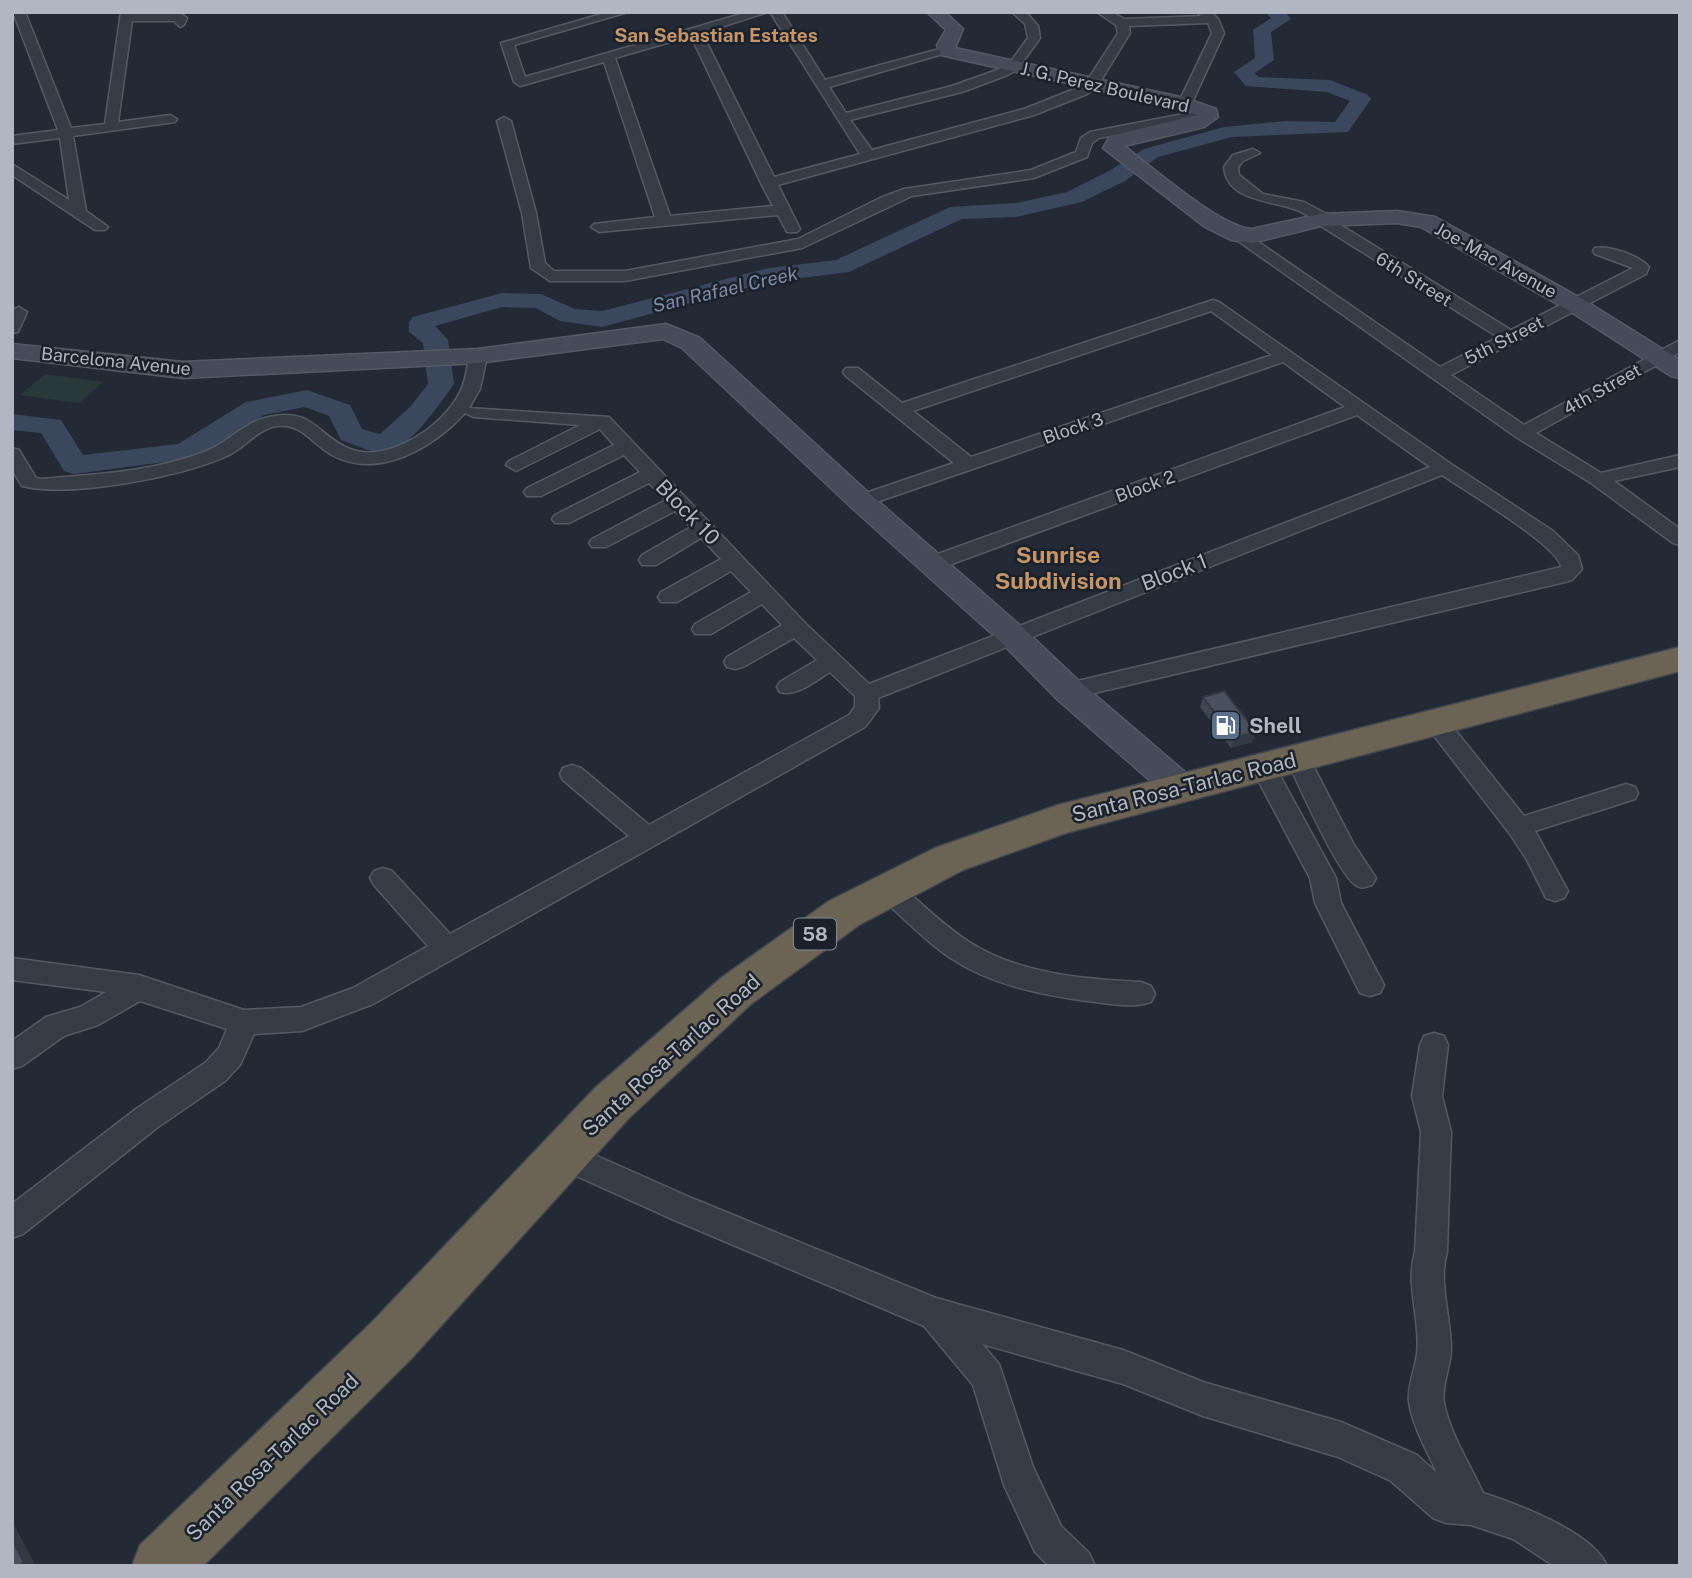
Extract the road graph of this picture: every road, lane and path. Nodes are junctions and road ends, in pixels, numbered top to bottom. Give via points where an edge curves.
1 (19, 12) edge
2 (622, 12) edge
3 (762, 12) edge
4 (775, 12) edge
5 (935, 12) edge
6 (1018, 12) edge
7 (1103, 12) edge
8 (126, 15) edge
9 (1208, 16) edge
10 (180, 23) dead end
11 (1122, 23) junction
12 (695, 32) junction
13 (947, 51) junction
14 (609, 58) junction
15 (1013, 66) junction
16 (1092, 84) junction
17 (821, 85) junction
18 (1185, 104) junction
19 (1209, 113) junction
20 (842, 118) junction
21 (170, 119) dead end
22 (504, 121) dead end
23 (111, 127) junction
24 (66, 133) junction
25 (12, 140) edge
26 (1253, 153) dead end
27 (869, 156) junction
28 (12, 168) edge
29 (768, 183) junction
30 (782, 210) junction
31 (79, 214) junction
32 (1324, 220) junction
33 (664, 221) junction
34 (100, 227) dead end
35 (599, 227) dead end
36 (792, 229) dead end
37 (1238, 234) junction
38 (1601, 251) dead end
39 (1576, 305) junction
40 (1508, 336) junction
41 (14, 338) edge
42 (1670, 351) edge
43 (1285, 356) junction
44 (473, 357) junction
45 (852, 372) dead end
46 (1680, 372) edge
47 (1439, 374) junction
48 (1358, 408) junction
49 (899, 410) junction
50 (473, 412) dead end
51 (602, 421) junction
52 (1524, 433) junction
53 (627, 446) junction
54 (12, 454) edge
55 (1680, 461) edge
56 (968, 464) junction
57 (516, 465) dead end
58 (1444, 468) junction
59 (651, 474) junction
60 (1598, 479) junction
61 (534, 492) dead end
62 (860, 501) junction
63 (677, 502) junction
64 (562, 519) dead end
65 (703, 529) junction
66 (1680, 539) edge
67 (599, 543) dead end
68 (649, 560) dead end
69 (735, 560) junction
70 (931, 564) junction
71 (766, 593) junction
72 (669, 597) dead end
73 (796, 626) junction
74 (703, 629) dead end
75 (1012, 635) junction
76 (1680, 659) edge
77 (832, 661) junction
78 (736, 662) dead end
79 (788, 687) dead end
80 (1069, 691) junction
81 (866, 694) junction
82 (1436, 722) junction
83 (1280, 762) junction
84 (572, 774) dead end
85 (1181, 788) junction
86 (1626, 793) dead end
87 (1519, 827) junction
88 (648, 838) junction
89 (383, 878) dead end
90 (1363, 878) dead end
91 (889, 890) junction
92 (1555, 891) dead end
93 (447, 949) junction
94 (12, 970) edge
95 (1370, 985) dead end
96 (139, 987) junction
97 (1141, 994) dead end
98 (244, 1022) junction
99 (1434, 1045) dead end
100 (12, 1057) edge
101 (563, 1155) junction
102 (12, 1223) edge
103 (936, 1314) junction
104 (1471, 1507) junction
105 (161, 1566) edge
106 (1076, 1566) edge
107 (1588, 1566) edge

1 - 24 street
2 - 14 street via 507,43 520,82
3 - 12 street
4 - 17 street
5 - 13 street via 955,29
6 - 15 street via 1035,33
7 - 11 street
8 - 10 street via 181,18
8 - 23 street
9 - 11 street
9 - 18 street via 1218,33
11 - 16 street via 1124,33
12 - 14 street
12 - 29 street
13 - 15 street, J. G. Perez Boulevard
13 - 17 street
14 - 33 street
15 - 16 street, J. G. Perez Boulevard
15 - 20 street via 957,89
16 - 18 street, J. G. Perez Boulevard
16 - 27 street via 1029,112
17 - 20 street
18 - 19 street, J. G. Perez Boulevard
19 - 22 street via 1096,135 1086,141 1082,154 1034,174 909,192 802,243 625,276 550,276 537,265 529,213
19 - 37 street, J. G. Perez Boulevard via 1197,123 1117,140 1112,145 1213,222
20 - 27 street
21 - 23 street
23 - 24 street
24 - 25 street
24 - 31 street
26 - 32 street, 6th Street via 1238,159 1231,167 1232,177 1258,197 1299,205
27 - 29 street
28 - 31 street
29 - 30 street
30 - 33 street
30 - 36 street
31 - 34 street
32 - 37 street, Joe-Mac Avenue via 1252,236
32 - 39 street, Joe-Mac Avenue via 1397,217 1427,222
32 - 40 street, 6th Street
33 - 35 street
37 - 47 street
38 - 39 street, 5th Street via 1638,264 1640,271
39 - 40 street, 5th Street
39 - 42 street, Joe-Mac Avenue
40 - 47 street, 5th Street
41 - 44 street, Barcelona Avenue via 133,365 183,370
42 - 46 street, Joe-Mac Avenue
42 - 52 street, 4th Street
43 - 48 street
43 - 49 street via 1213,305
43 - 56 street, Block 3
44 - 54 street via 469,393 447,422 397,455 373,460 341,453 303,422 275,421 197,461 127,476 42,485 29,482
44 - 62 street, Barcelona Avenue via 666,331 691,342
45 - 49 street
47 - 52 street
48 - 58 street
48 - 70 street, Block 2
49 - 56 street
50 - 51 street
51 - 53 street, Block 10
51 - 57 street
52 - 60 street
53 - 59 street, Block 10
53 - 61 street
55 - 60 street
56 - 62 street, Block 3
58 - 75 street, Block 1
58 - 80 street via 1546,535 1571,560 1573,569 1565,575
59 - 63 street, Block 10
59 - 64 street
60 - 66 street
62 - 70 street, Barcelona Avenue
63 - 65 street, Block 10
63 - 67 street
65 - 68 street
65 - 69 street, Block 10
69 - 71 street, Block 10
69 - 72 street
70 - 75 street, Barcelona Avenue
71 - 73 street, Block 10
71 - 74 street
73 - 77 street, Block 10
73 - 78 street
75 - 80 street, Barcelona Avenue
75 - 81 street, Block 1
76 - 82 highway, Santa Rosa-Tarlac Road / 58
77 - 79 street
77 - 81 street, Block 10
80 - 85 street, Barcelona Avenue
81 - 88 street via 867,708 857,722
82 - 83 highway, Santa Rosa-Tarlac Road / 58
82 - 87 street
83 - 85 highway, Santa Rosa-Tarlac Road / 58
83 - 90 street
83 - 95 street via 1328,903
84 - 88 street
85 - 91 highway, Santa Rosa-Tarlac Road / 58 via 1058,820 949,859
86 - 87 street
87 - 92 street
88 - 93 street
89 - 93 street
91 - 97 street via 966,954 996,969 1090,991
91 - 101 highway, Santa Rosa-Tarlac Road / 58 via 844,913 737,991 612,1102
93 - 98 street via 331,1009 302,1019
94 - 96 street
96 - 98 street
96 - 100 street via 88,1017 56,1026
98 - 102 street via 230,1056 215,1072 147,1118
99 - 104 street via 1427,1096 1436,1132 1431,1252 1426,1269 1434,1351 1426,1400
101 - 103 street
101 - 105 highway, Santa Rosa-Tarlac Road / 58 via 392,1340
103 - 104 street via 1123,1367 1203,1399 1341,1440 1404,1468 1446,1505
103 - 106 street via 987,1376 1017,1472 1048,1539
104 - 107 street via 1523,1524

